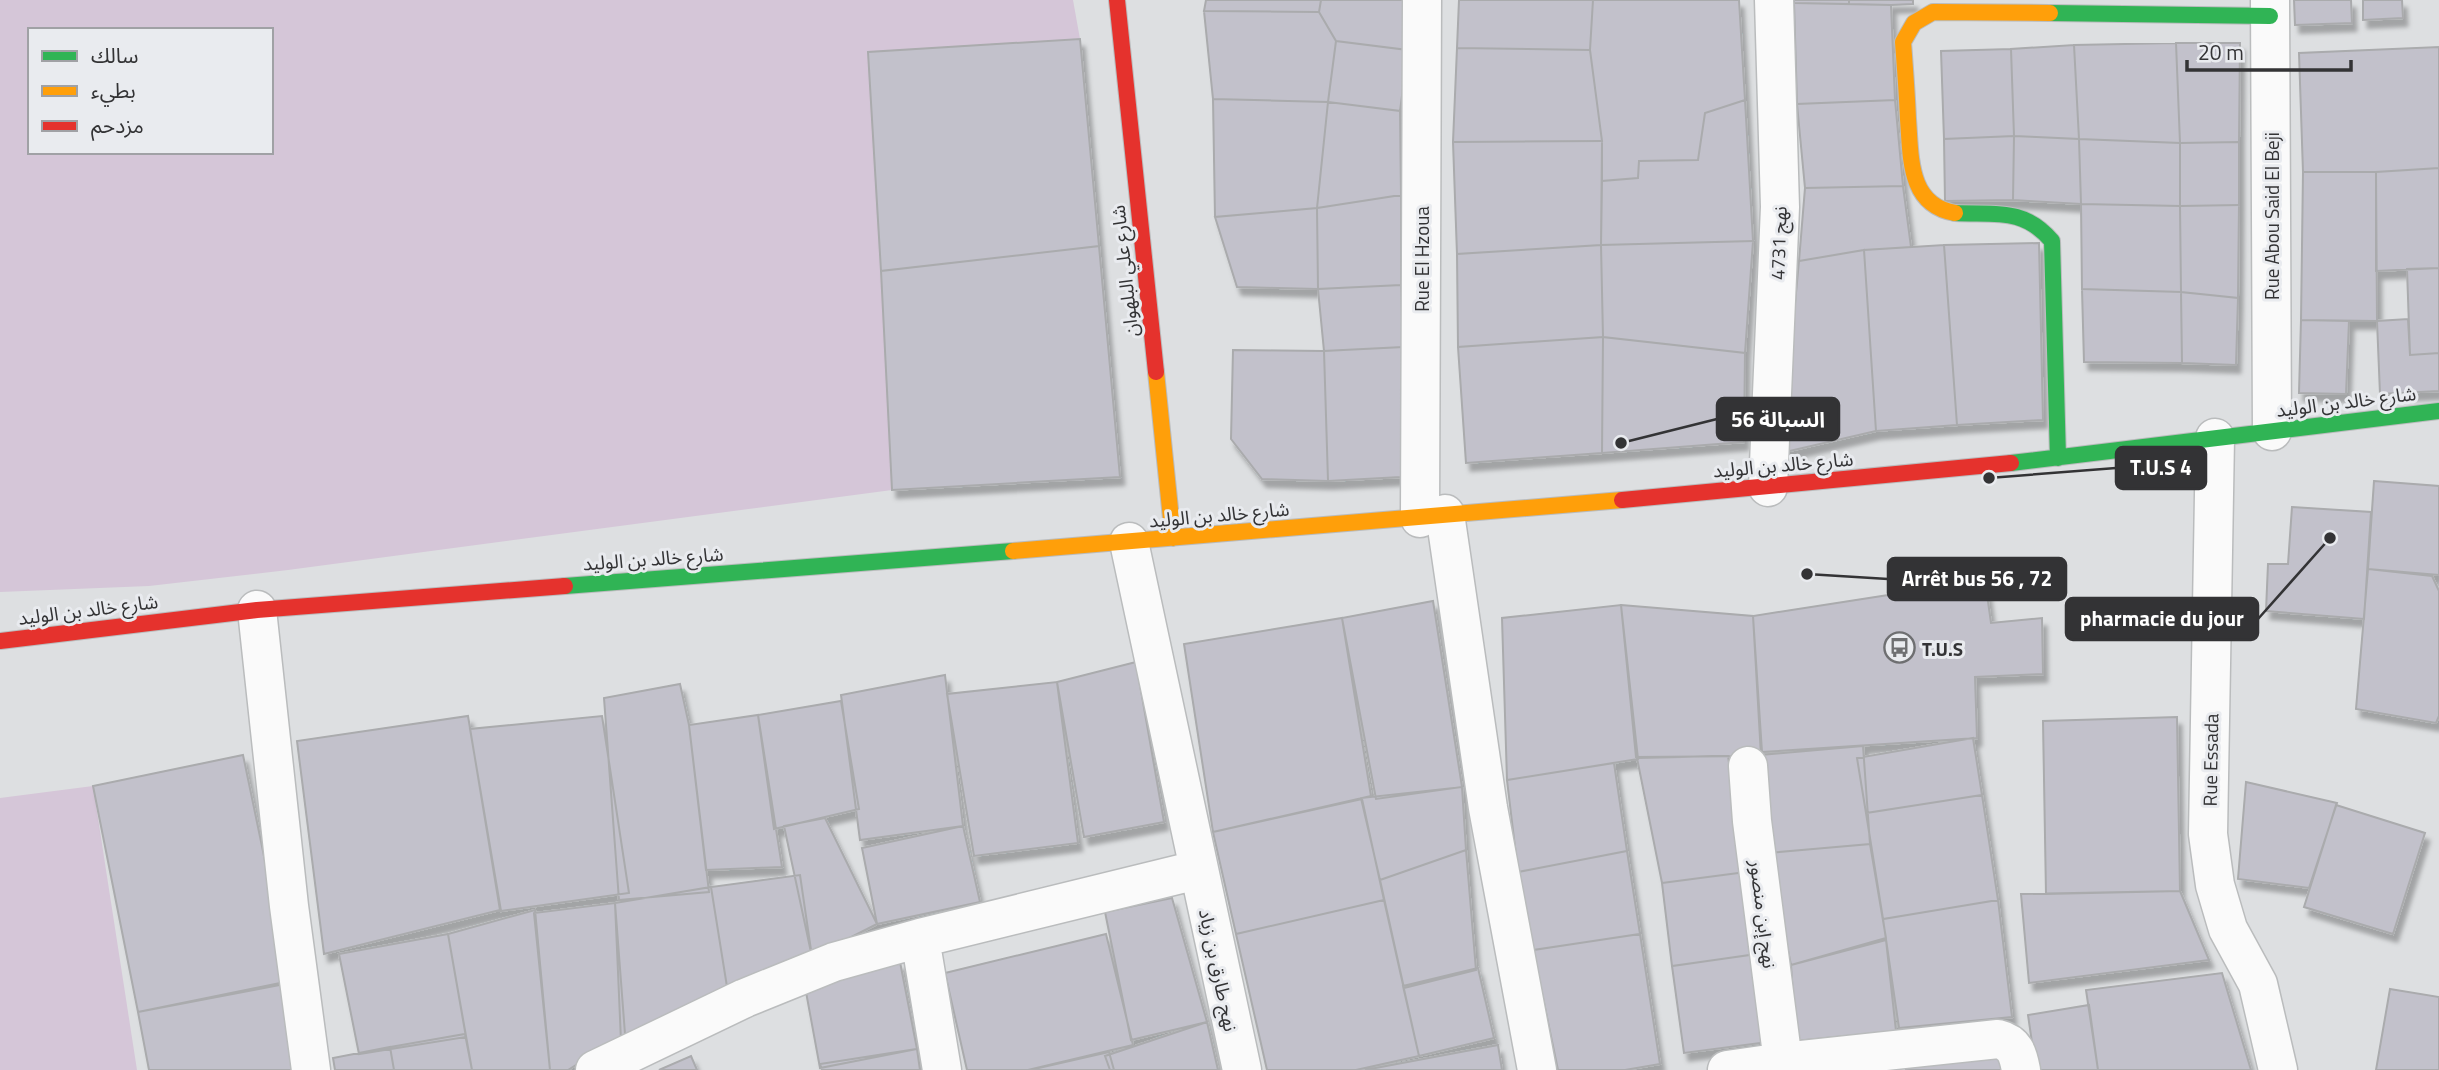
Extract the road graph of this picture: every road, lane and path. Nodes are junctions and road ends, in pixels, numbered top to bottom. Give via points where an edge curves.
1 (1117, 0) edge
2 (1422, 0) edge
3 (1773, 0) edge
4 (2270, 8) edge
5 (2439, 411) edge
6 (2272, 431) junction
7 (2215, 438) junction
8 (2058, 458) junction
9 (1768, 487) junction
10 (1432, 516) junction
11 (1173, 538) junction
12 (1129, 542) junction
13 (257, 610) junction
14 (0, 640) edge
15 (1748, 766) dead end
16 (1197, 870) junction
17 (920, 938) junction
18 (1783, 1062) junction
19 (312, 1070) edge
20 (595, 1070) edge
21 (942, 1070) edge
22 (1242, 1070) edge
23 (1537, 1070) edge
24 (1727, 1070) edge
25 (2021, 1070) edge
26 (2278, 1070) edge

1 - 11 street, شارع علي البلهوان
2 - 10 street, Rue El Hzoua
3 - 9 street, نهج 4731 via 1780,208
4 - 6 street, Rue Abou Said El Beji
4 - 8 street via 1933,12 1907,29 1903,42 1912,167 1924,196 1954,214 2023,218 2052,241
5 - 6 street, شارع خالد بن الوليد
6 - 7 street, شارع خالد بن الوليد
7 - 8 street, شارع خالد بن الوليد
7 - 26 street, Rue Essada via 2208,834 2215,885 2228,929 2258,984
8 - 9 street, شارع خالد بن الوليد
9 - 10 street, شارع خالد بن الوليد
10 - 11 street, شارع خالد بن الوليد
10 - 23 street, Rue El Hzoua
11 - 12 street, شارع خالد بن الوليد
12 - 13 street, شارع خالد بن الوليد
12 - 16 street, نهج طارق بن زياد
13 - 14 street, شارع خالد بن الوليد
13 - 19 street
15 - 18 street, نهج إبن منصور
16 - 17 street
16 - 22 street, نهج طارق بن زياد
17 - 20 street via 834,962 745,998
17 - 21 street
18 - 24 street
18 - 25 street via 1997,1039 2012,1045

